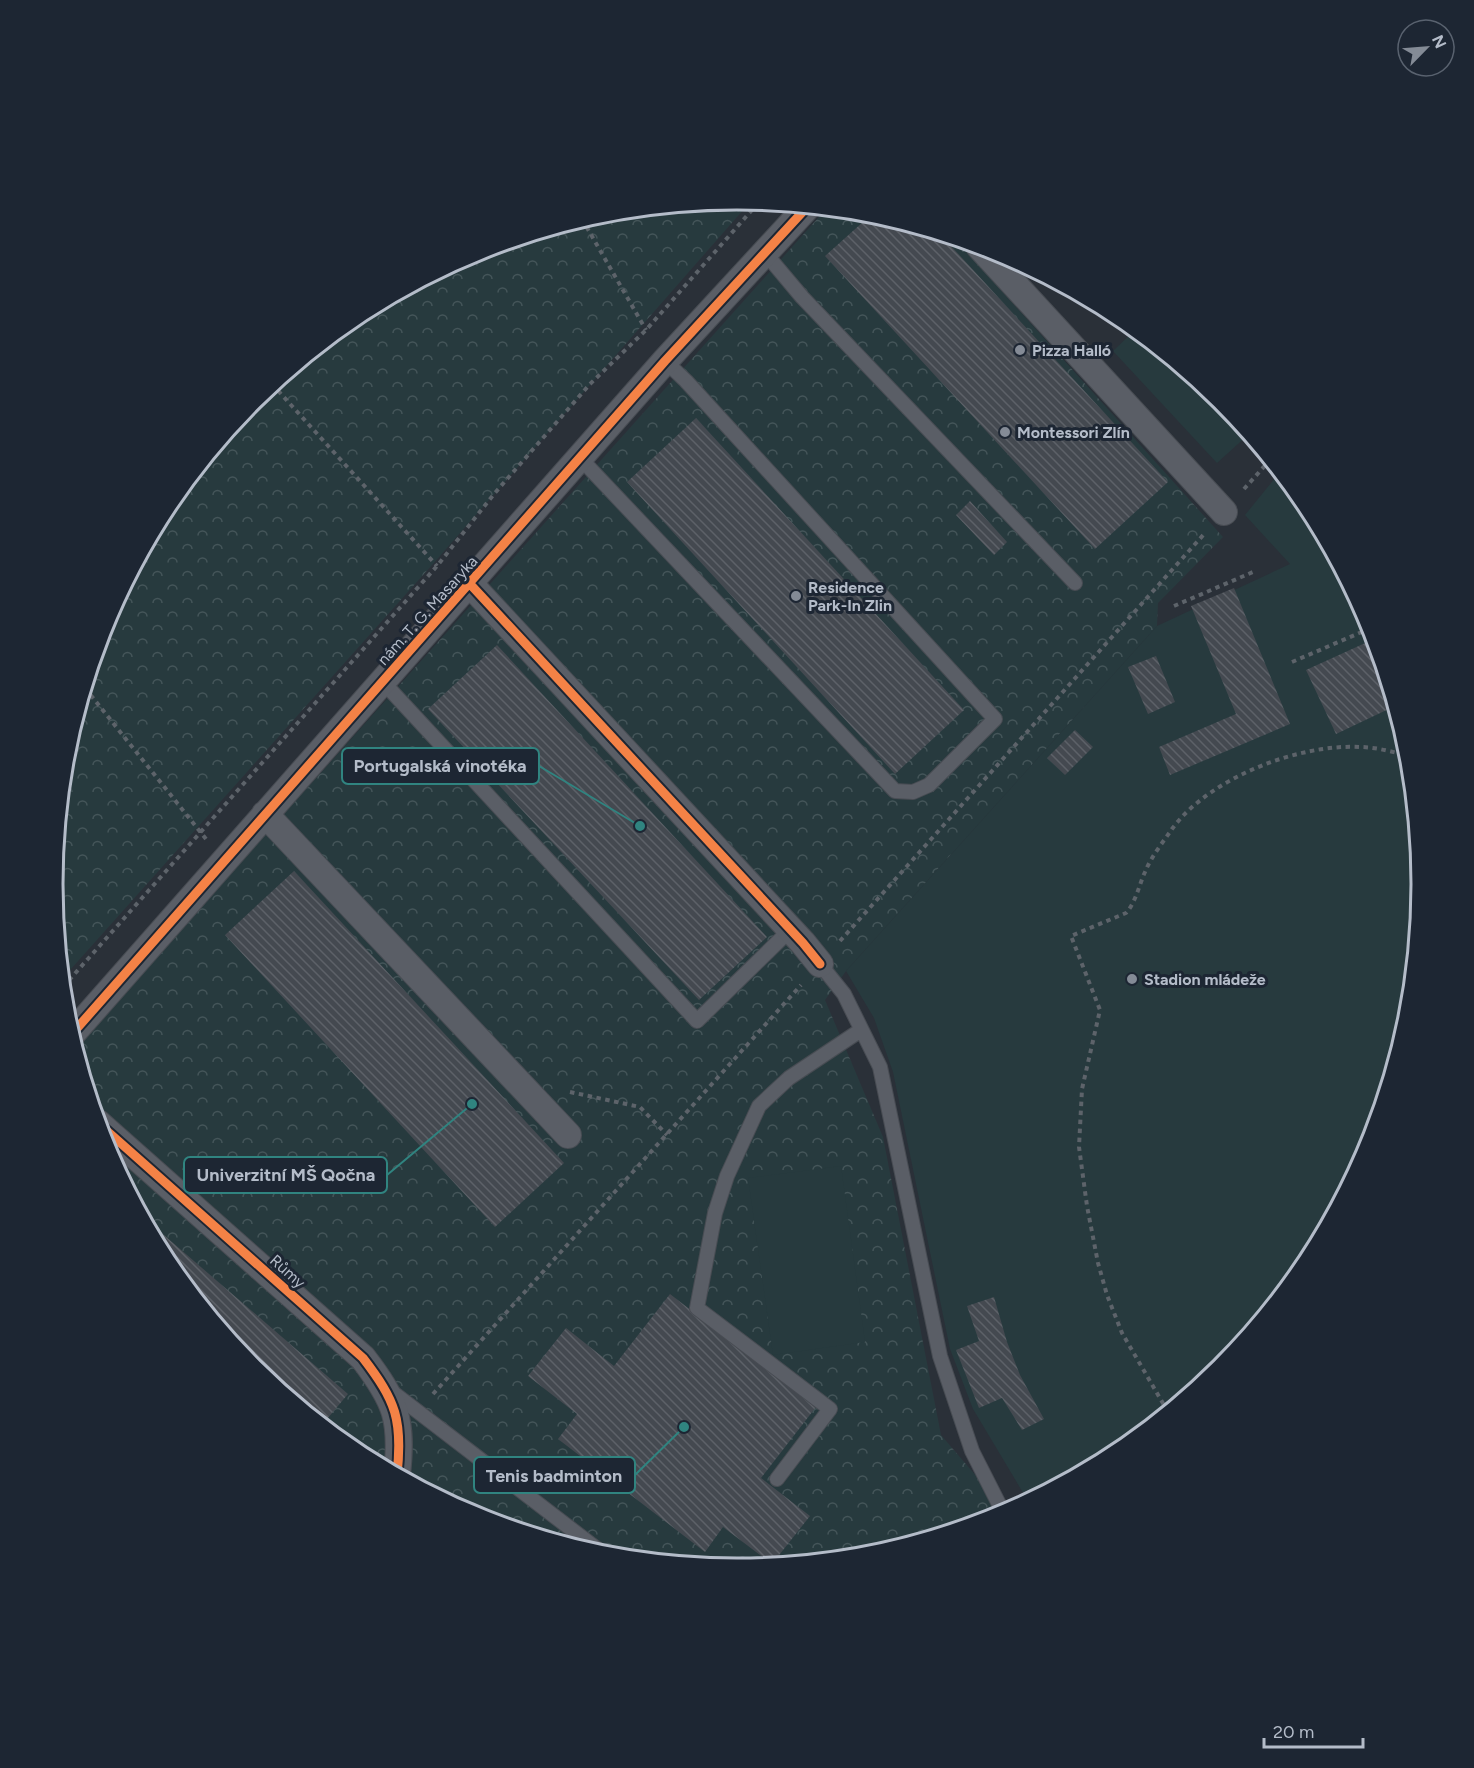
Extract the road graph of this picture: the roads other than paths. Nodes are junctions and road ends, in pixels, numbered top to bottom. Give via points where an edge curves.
1 (802, 213) edge
2 (765, 254) junction
3 (993, 260) edge
4 (665, 361) junction
5 (580, 458) junction
6 (1224, 512) road end
7 (1075, 583) dead end
8 (470, 584) junction
9 (383, 682) junction
10 (265, 814) junction
11 (791, 930) junction
12 (827, 956) joint
13 (79, 1026) edge
14 (861, 1030) junction
15 (111, 1135) edge
16 (568, 1135) dead end
17 (385, 1386) junction
18 (398, 1467) edge
19 (777, 1479) dead end
20 (999, 1505) edge
21 (584, 1540) edge

1 - 2 street, nám. T. G. Masaryka
2 - 4 street, nám. T. G. Masaryka
2 - 7 lane
3 - 6 street
4 - 5 street, nám. T. G. Masaryka
4 - 5 lane via 995,719 929,785 913,792 895,791
5 - 8 street, nám. T. G. Masaryka
8 - 9 street, nám. T. G. Masaryka
8 - 11 street
9 - 10 street, nám. T. G. Masaryka
9 - 11 lane via 697,1021
10 - 13 street, nám. T. G. Masaryka
10 - 16 street
11 - 12 street
12 - 14 lane
14 - 19 lane via 789,1078 759,1106 715,1213 697,1308 830,1408
14 - 20 lane via 880,1067 940,1356 972,1451
15 - 17 street, Růmy via 363,1358
17 - 18 street, Růmy via 396,1411
17 - 21 lane

